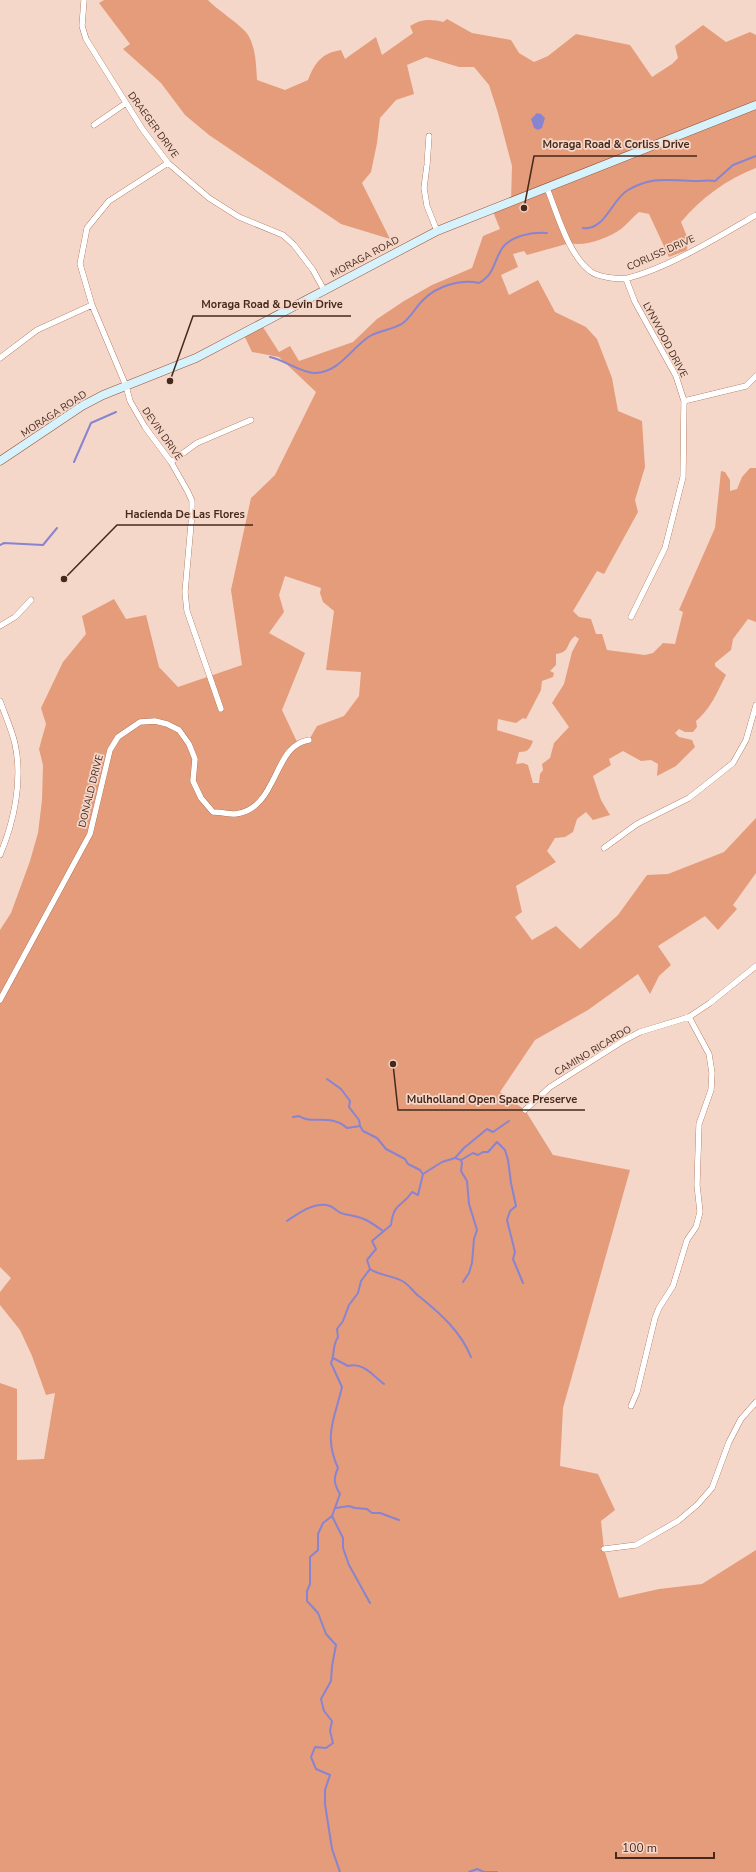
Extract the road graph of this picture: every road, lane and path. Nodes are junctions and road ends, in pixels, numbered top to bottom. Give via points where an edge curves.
1 (84, 0) edge
2 (126, 103) junction
3 (756, 105) edge
4 (94, 125) dead end
5 (428, 136) dead end
6 (168, 163) junction
7 (547, 188) junction
8 (756, 215) edge
9 (437, 231) junction
10 (626, 279) junction
11 (324, 290) junction
12 (92, 305) junction
13 (0, 358) edge
14 (756, 376) edge
15 (126, 386) junction
16 (684, 401) junction
17 (251, 420) dead end
18 (0, 461) edge
19 (171, 462) junction
20 (31, 600) dead end
21 (631, 617) dead end
22 (0, 626) edge
23 (0, 701) edge
24 (756, 705) edge
25 (221, 709) dead end
26 (309, 740) dead end
27 (604, 848) dead end
28 (0, 855) edge
29 (756, 966) edge
30 (0, 1000) edge
31 (689, 1017) junction
32 (525, 1110) dead end
33 (756, 1402) edge
34 (631, 1406) dead end
35 (604, 1549) dead end

1 - 2 street, DRAEGER DRIVE via 82,26 86,39
2 - 4 street
2 - 6 street, DRAEGER DRIVE
3 - 7 main road, MORAGA ROAD
5 - 9 street via 424,188 427,206
6 - 11 street, DRAEGER DRIVE via 209,198 239,217 282,235 294,245
6 - 12 street, DEVIN DRIVE via 109,201 87,228 80,264
7 - 9 main road, MORAGA ROAD
7 - 10 street, CORLISS DRIVE via 575,255 590,272
8 - 10 street, CORLISS DRIVE via 673,260
9 - 11 main road, MORAGA ROAD
10 - 16 street, LYNWOOD DRIVE via 635,302 676,376
11 - 15 main road, MORAGA ROAD via 196,358
12 - 13 street via 37,330
12 - 15 street, DEVIN DRIVE
14 - 16 street via 746,386
15 - 18 main road, MORAGA ROAD via 82,406
15 - 19 street, DEVIN DRIVE via 134,411
16 - 21 street, LYNWOOD DRIVE via 683,477 665,548
17 - 19 street via 197,443
19 - 25 street, DEVIN DRIVE via 192,501 185,592 187,611
20 - 22 street via 15,617
23 - 28 street via 15,743 18,760 17,795
24 - 27 street via 746,740 733,763 689,798 637,824
26 - 30 street, DONALD DRIVE via 304,740 290,749 268,792 254,806 235,814 213,812 201,798 193,780 195,759 179,730 155,721 140,722 118,737 110,750 90,834
29 - 31 street, CAMINO RICARDO
31 - 32 street, CAMINO RICARDO via 640,1032 623,1041 550,1087
31 - 34 street via 709,1054 712,1073 711,1090 699,1124 697,1185 700,1212 696,1227 687,1240 673,1286 655,1318 637,1392
33 - 35 street via 741,1419 729,1442 712,1488 697,1505 678,1521 636,1545

